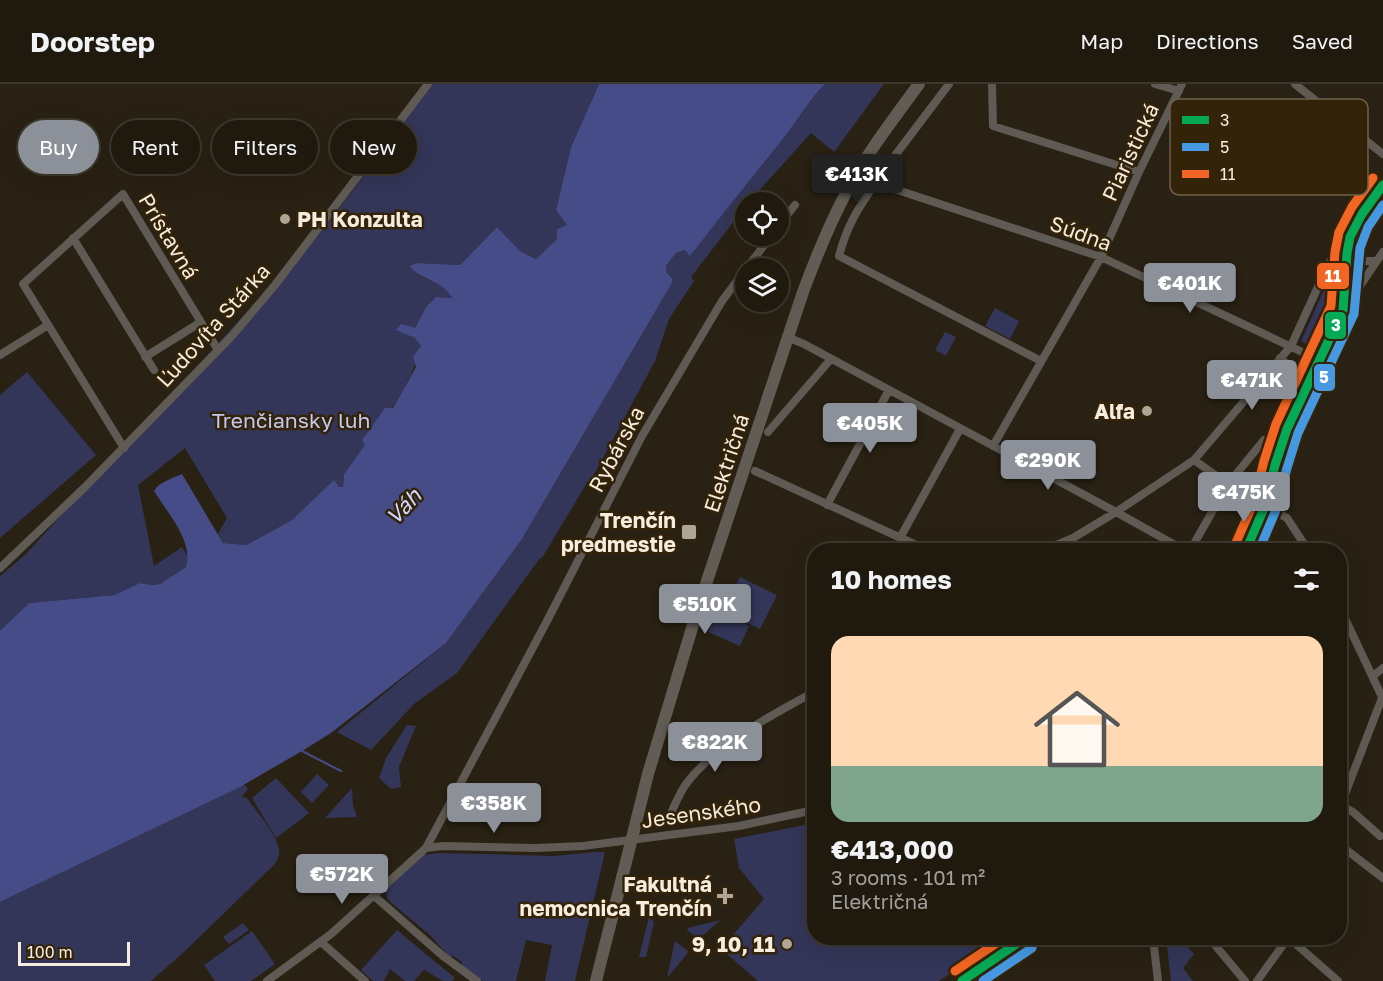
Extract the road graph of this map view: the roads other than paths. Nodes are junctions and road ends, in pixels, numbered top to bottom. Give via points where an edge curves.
1 (428, 84) edge
2 (920, 84) edge
3 (950, 84) edge
4 (992, 84) edge
5 (1155, 84) edge
6 (1295, 84) edge
7 (1180, 88) edge
8 (1314, 99) edge
9 (1170, 108) edge
10 (1368, 142) edge
11 (870, 153) junction
12 (1383, 154) edge
13 (1139, 172) junction
14 (855, 176) junction
15 (879, 183) junction
16 (1383, 185) edge
17 (795, 205) dead end
18 (789, 212) edge
19 (1356, 227) junction
20 (73, 238) junction
21 (763, 246) edge
22 (1383, 252) edge
23 (1101, 257) junction
24 (1347, 259) junction
25 (1376, 261) junction
26 (1330, 262) junction
27 (1346, 271) junction
28 (1365, 276) junction
29 (1343, 310) junction
30 (201, 322) junction
31 (48, 325) junction
32 (787, 337) junction
33 (1291, 346) junction
34 (218, 350) junction
35 (0, 355) edge
36 (146, 357) junction
37 (1281, 358) junction
38 (831, 359) junction
39 (1319, 360) junction
40 (1041, 361) junction
41 (154, 370) dead end
42 (1309, 382) junction
43 (889, 390) junction
44 (960, 429) junction
45 (768, 432) dead end
46 (993, 446) junction
47 (124, 448) junction
48 (1280, 449) junction
49 (1194, 460) junction
50 (755, 471) dead end
51 (1228, 484) junction
52 (827, 505) junction
53 (1265, 506) junction
54 (1116, 512) junction
55 (900, 538) junction
56 (1195, 542) dead end
57 (911, 543) edge
58 (1060, 543) edge
59 (1171, 543) edge
60 (1249, 543) edge
61 (1303, 543) edge
62 (0, 568) edge
63 (1347, 622) edge
64 (1383, 668) edge
65 (1373, 676) junction
66 (807, 696) edge
67 (1383, 698) edge
68 (1347, 788) edge
69 (1347, 809) edge
70 (807, 811) edge
71 (669, 818) dead end
72 (1380, 836) dead end
73 (426, 849) junction
74 (1347, 850) edge
75 (1383, 878) edge
76 (373, 895) junction
77 (321, 942) junction
78 (1015, 945) edge
79 (1154, 945) edge
80 (1215, 945) edge
81 (1283, 945) edge
82 (1296, 945) edge
83 (267, 981) edge
84 (365, 981) edge
85 (477, 981) edge
86 (596, 981) edge
87 (962, 981) edge
88 (1158, 981) edge
89 (1245, 981) edge
90 (1257, 981) edge
91 (1338, 981) edge

1 - 34 street, Ľudovíta Stárka via 275,285
2 - 11 main road, Električná
3 - 15 street via 881,174
4 - 13 street via 993,126
5 - 7 street
6 - 8 street
9 - 13 street, Piaristická
10 - 12 street
11 - 14 main road, Električná
11 - 15 street via 870,168
13 - 23 street, Piaristická
14 - 15 street, Súdna
14 - 32 main road, Električná via 820,248
15 - 23 street, Súdna
15 - 40 street via 852,218 839,256
16 - 19 street
17 - 18 street
19 - 24 street
19 - 26 street via 1341,242
20 - 30 street, Prístavná via 123,194
20 - 31 street, Prístavná via 23,284
20 - 36 street
21 - 73 street, Rybárska via 722,301 642,436
22 - 25 street
23 - 33 street, Súdna
23 - 40 street, Piaristická
24 - 25 street
24 - 26 street
24 - 27 street
25 - 28 street
26 - 33 street
27 - 28 street via 1355,277
27 - 29 street
28 - 29 street
29 - 39 street
30 - 34 street, Prístavná
30 - 36 street
31 - 35 street
31 - 47 street, Prístavná
32 - 38 street
32 - 86 main road, Električná, bridge via 648,774
33 - 37 street
33 - 39 street, Súdna
34 - 47 street, Ľudovíta Stárka
36 - 41 street
37 - 42 street
37 - 49 street
38 - 43 street
38 - 45 street
39 - 42 street
40 - 46 street, Piaristická
42 - 48 street
43 - 44 street
43 - 52 street
44 - 46 street
44 - 55 street
46 - 54 street
47 - 62 street, Ľudovíta Stárka
48 - 51 street via 1264,440
48 - 53 street
49 - 51 street
49 - 54 street
50 - 52 street
51 - 56 street
52 - 55 street
53 - 60 street
53 - 61 street via 1287,518
54 - 58 street
54 - 59 street
55 - 57 street
63 - 65 street
64 - 65 street
65 - 67 street
66 - 71 street via 717,752 687,783
67 - 68 street
69 - 72 street
70 - 73 street, Jesenského via 739,826 592,844
73 - 76 street
74 - 75 street
76 - 77 street
76 - 85 street
77 - 83 street
77 - 84 street
78 - 87 street
79 - 88 street
80 - 89 street
81 - 90 street
82 - 91 street

